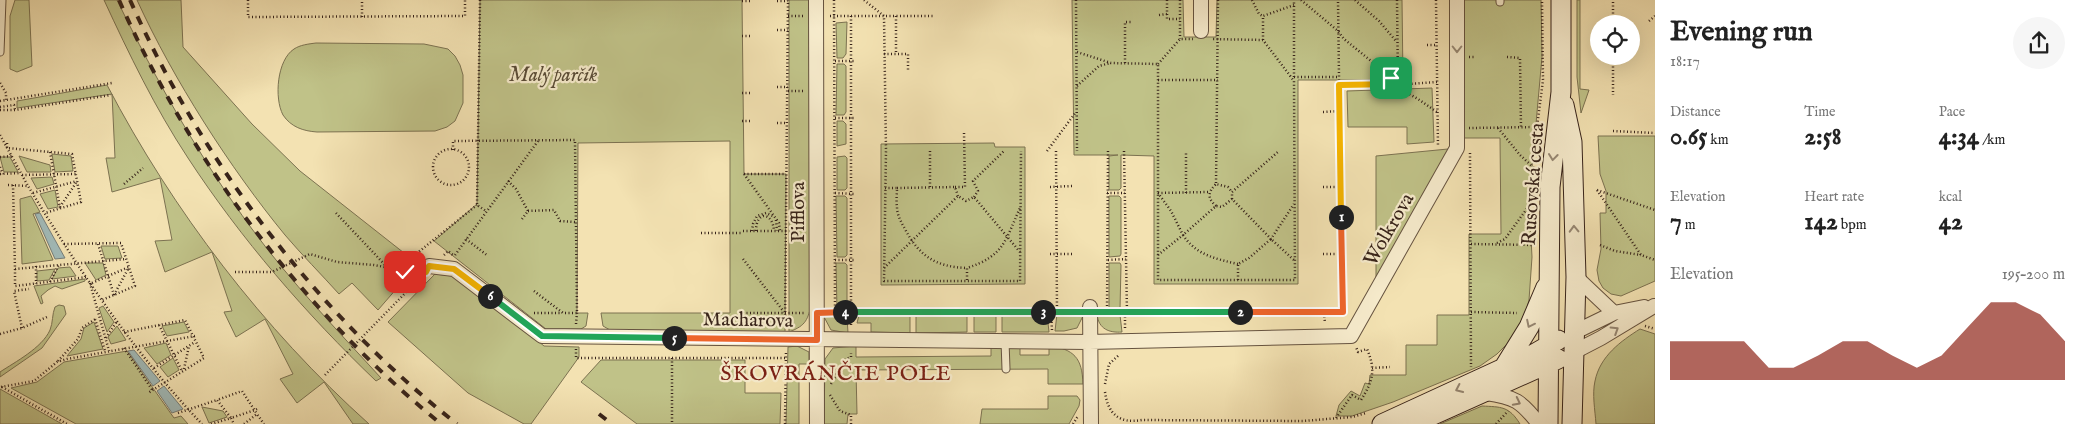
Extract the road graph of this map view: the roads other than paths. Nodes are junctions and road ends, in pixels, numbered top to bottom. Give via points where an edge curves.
1 (2, 0) edge
2 (816, 0) edge
3 (1201, 0) edge
4 (1457, 0) edge
5 (1561, 0) edge
6 (1, 24) edge
7 (1203, 36) road end
8 (0, 52) edge
9 (1561, 92) junction
10 (429, 266) road end
11 (1576, 278) junction
12 (1550, 279) junction
13 (1654, 305) edge
14 (1090, 310) road end
15 (1614, 313) junction
16 (1575, 332) junction
17 (817, 340) junction
18 (1006, 341) junction
19 (1089, 342) junction
20 (1574, 352) junction
21 (1543, 355) junction
22 (1006, 369) dead end
23 (1503, 369) junction
24 (1486, 393) junction
25 (1572, 397) junction
26 (817, 424) edge
27 (1091, 424) edge
28 (1382, 424) edge
29 (1413, 424) edge
30 (1539, 424) edge
31 (1548, 424) edge
32 (1572, 424) edge

1 - 6 lane
2 - 17 street, Pifflova
3 - 7 street
4 -> 19 street, Wolkrova via 1457,128 1464,148 1351,336
5 - 9 street, Rusovská cesta
6 - 8 lane
11 -> 9 street, Rusovská cesta via 1572,142
9 -> 12 street, Rusovská cesta via 1550,187
10 - 17 street, Macharova via 454,269 542,336
11 - 15 street
11 - 16 street, Rusovská cesta
12 - 21 street, Rusovská cesta
12 -> 23 street, Rusovská cesta via 1529,327
13 - 15 street
20 -> 13 street
14 - 19 street
15 - 16 street
16 - 20 street, Rusovská cesta
16 - 21 street
17 - 18 street, Macharova
17 - 26 street, Pifflova
18 - 19 street, Macharova
18 - 22 lane
19 - 27 street
20 - 21 street
20 - 25 street, Rusovská cesta
21 - 23 street
21 - 24 street
21 - 25 street
21 - 31 street, Rusovská cesta
23 -> 28 street
24 - 29 street
24 -> 30 street via 1504,396 1524,405
25 - 32 street, Rusovská cesta

